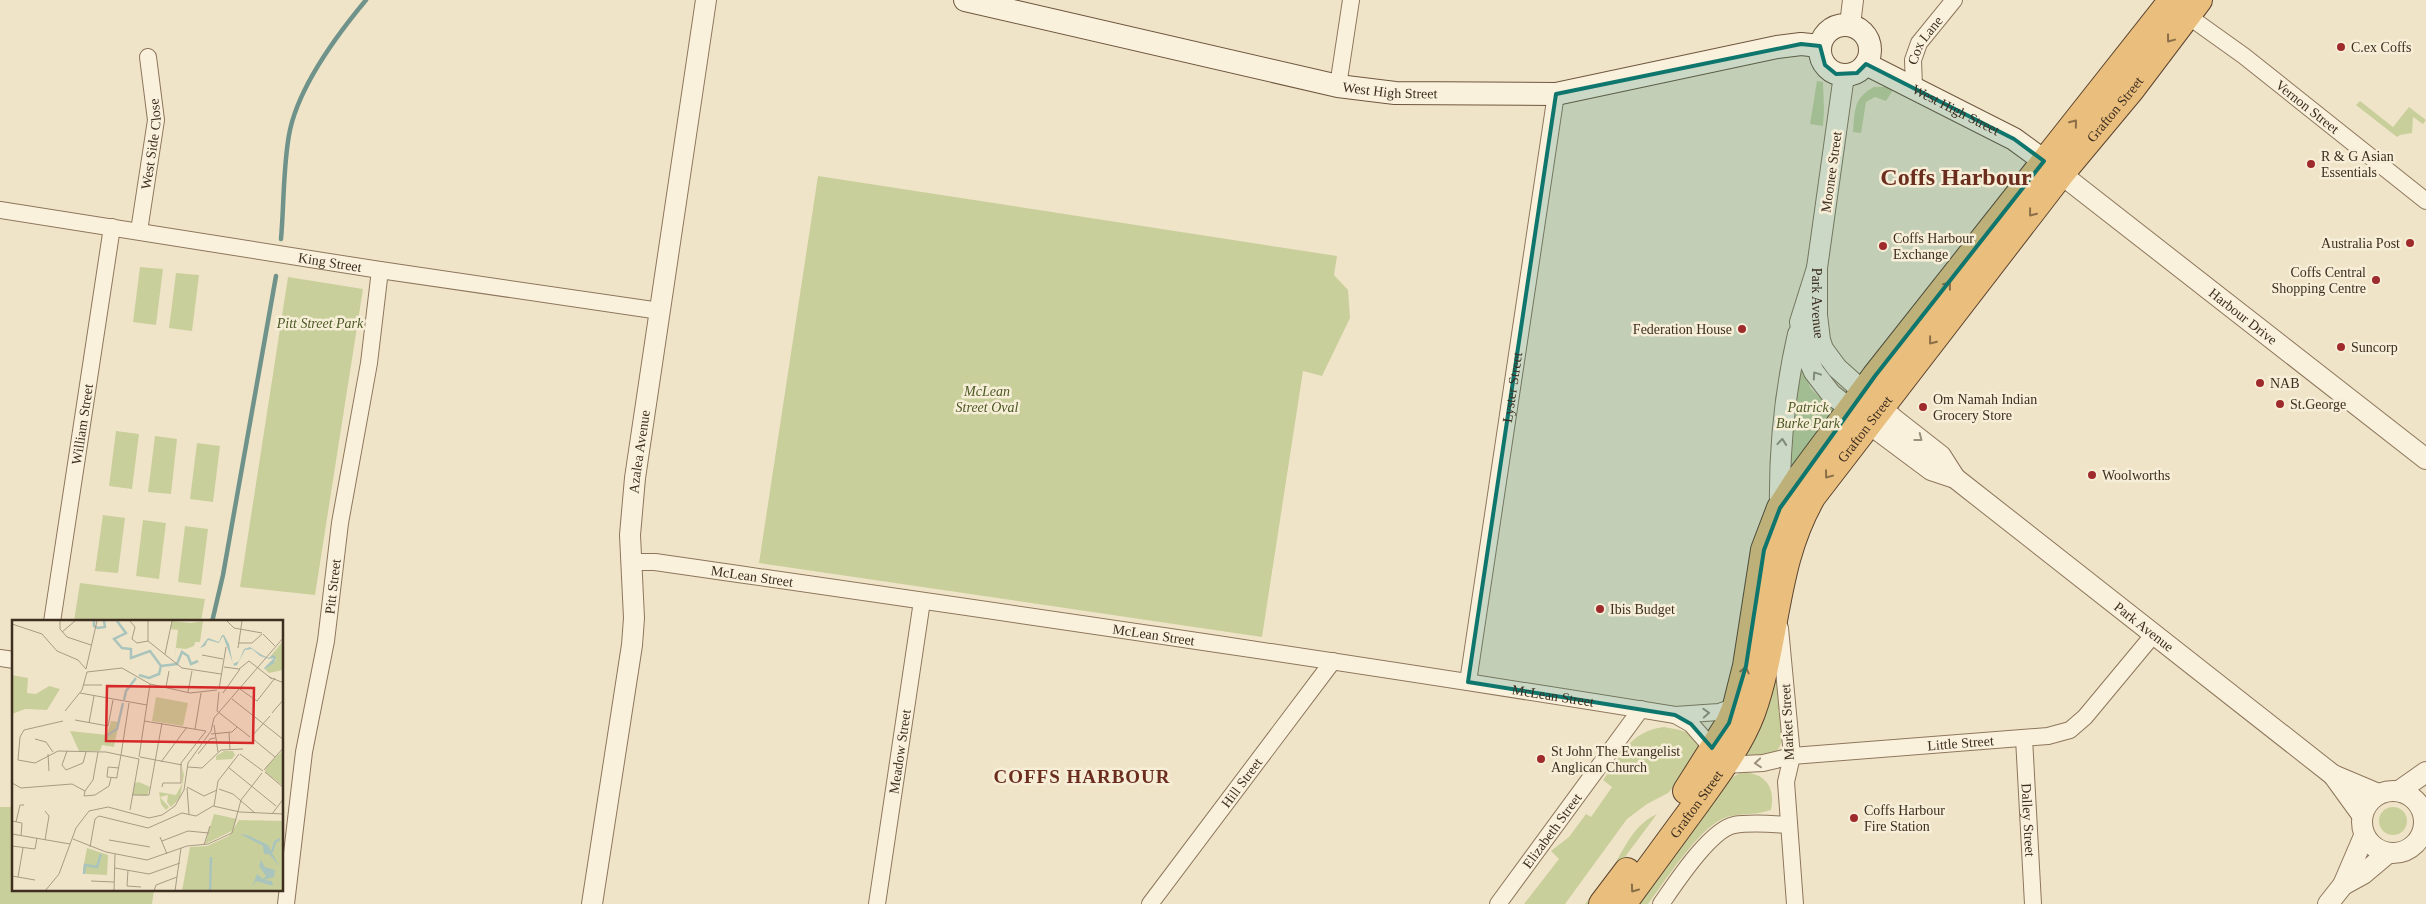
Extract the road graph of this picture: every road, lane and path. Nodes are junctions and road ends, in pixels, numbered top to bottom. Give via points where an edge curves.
1 (706, 0) edge
2 (1351, 0) edge
3 (1853, 0) edge
4 (1954, 0) edge
5 (977, 1) edge
6 (2186, 5) edge
7 (1850, 25) junction
8 (1820, 46) junction
9 (148, 57) dead end
10 (1866, 64) junction
11 (1844, 75) junction
12 (1338, 86) junction
13 (1914, 87) junction
14 (1556, 94) junction
15 (2053, 167) junction
16 (2426, 201) edge
17 (0, 210) edge
18 (112, 227) junction
19 (139, 231) junction
20 (1817, 268) junction
21 (380, 270) junction
22 (660, 311) junction
23 (1800, 322) junction
24 (1866, 408) junction
25 (2426, 459) edge
26 (1780, 508) junction
27 (631, 562) junction
28 (1778, 599) junction
29 (922, 601) junction
30 (52, 620) edge
31 (2154, 634) junction
32 (1333, 661) junction
33 (1468, 682) junction
34 (1736, 706) junction
35 (1642, 710) junction
36 (1675, 715) junction
37 (2024, 738) junction
38 (1718, 756) junction
39 (1792, 756) junction
40 (2426, 772) edge
41 (2333, 775) junction
42 (2399, 791) junction
43 (2378, 794) junction
44 (2424, 803) edge
45 (2362, 815) junction
46 (1789, 825) junction
47 (2425, 832) edge
48 (2364, 836) junction
49 (2388, 853) junction
50 (2417, 853) edge
51 (2343, 885) junction
52 (286, 904) edge
53 (592, 904) edge
54 (876, 904) edge
55 (1150, 904) edge
56 (1498, 904) edge
57 (1602, 904) edge
58 (1624, 904) edge
59 (1661, 904) edge
60 (1795, 904) edge
61 (2033, 904) edge
62 (2328, 904) edge

1 - 22 street, Azalea Avenue
2 - 12 street
3 - 7 street
4 - 13 street, Cox Lane via 1919,43 1913,60
5 - 12 main road, West High Street
6 - 15 highway, Grafton Street
6 - 16 street, Vernon Street via 2244,56
7 - 8 main road via 1834,28
7 - 10 main road via 1858,28 1869,40 1871,49
8 - 11 main road via 1825,65
8 - 14 main road, West High Street via 1776,47
9 - 19 street, West Side Close via 156,120
10 - 11 main road via 1857,73
10 - 13 main road, West High Street
11 - 20 street, Moonee Street
12 - 14 main road, West High Street via 1395,94
13 - 15 main road, West High Street via 2014,139
14 - 33 street, Lyster Street
15 - 24 highway, Grafton Street
15 - 25 street, Harbour Drive
17 - 18 street, King Street
18 - 19 street, King Street
18 - 30 street, William Street
19 - 21 street, King Street
20 - 23 street, Park Avenue
20 - 24 street, Park Avenue via 1817,315 1823,349
21 - 22 street, King Street
21 - 52 street, Pitt Street via 369,363 340,523 326,641 304,752
22 - 27 street, Azalea Avenue via 635,478
24 -> 23 street, Park Avenue via 1831,394 1814,372 1805,352
26 -> 23 street via 1785,413
24 - 26 highway, Grafton Street via 1800,477
24 -> 28 highway, Grafton Street via 1801,516 1790,545
24 - 31 street, Park Avenue via 1931,470 1955,478
34 -> 26 highway, Grafton Street via 1746,666 1764,550
27 - 29 street, McLean Street via 655,562
27 - 53 street, Azalea Avenue via 632,645
28 - 38 highway, Grafton Street via 1752,715
28 - 39 street, Market Street
29 - 32 street, McLean Street
29 - 54 street, Meadow Street
31 - 37 street, Little Street via 2085,717 2070,730
31 - 41 street, Park Avenue
32 - 33 street, McLean Street
32 - 55 street, Hill Street
33 - 35 street, McLean Street
36 -> 34 street, McLean Street via 1719,712
34 - 38 highway, Grafton Street
35 - 36 street, McLean Street
35 - 56 street, Elizabeth Street
36 - 38 street, McLean Street via 1691,724
37 - 39 street, Little Street
37 - 61 street, Dalley Street
39 -> 38 street, Little Street via 1763,763
38 - 57 highway, Grafton Street via 1683,795
38 -> 58 highway, Grafton Street
39 - 46 street, Market Street via 1786,782
40 - 42 street
41 - 43 street, Park Avenue
41 - 45 street, Park Avenue
42 - 43 street
42 - 44 street
43 - 45 street via 2371,799
44 - 47 street
45 - 48 street
46 - 59 street via 1733,825 1721,831
46 - 60 street, Market Street
47 - 50 street via 2415,844
48 - 49 street via 2378,850
48 - 51 street
49 - 50 street
49 - 51 street via 2363,874
51 - 62 street

